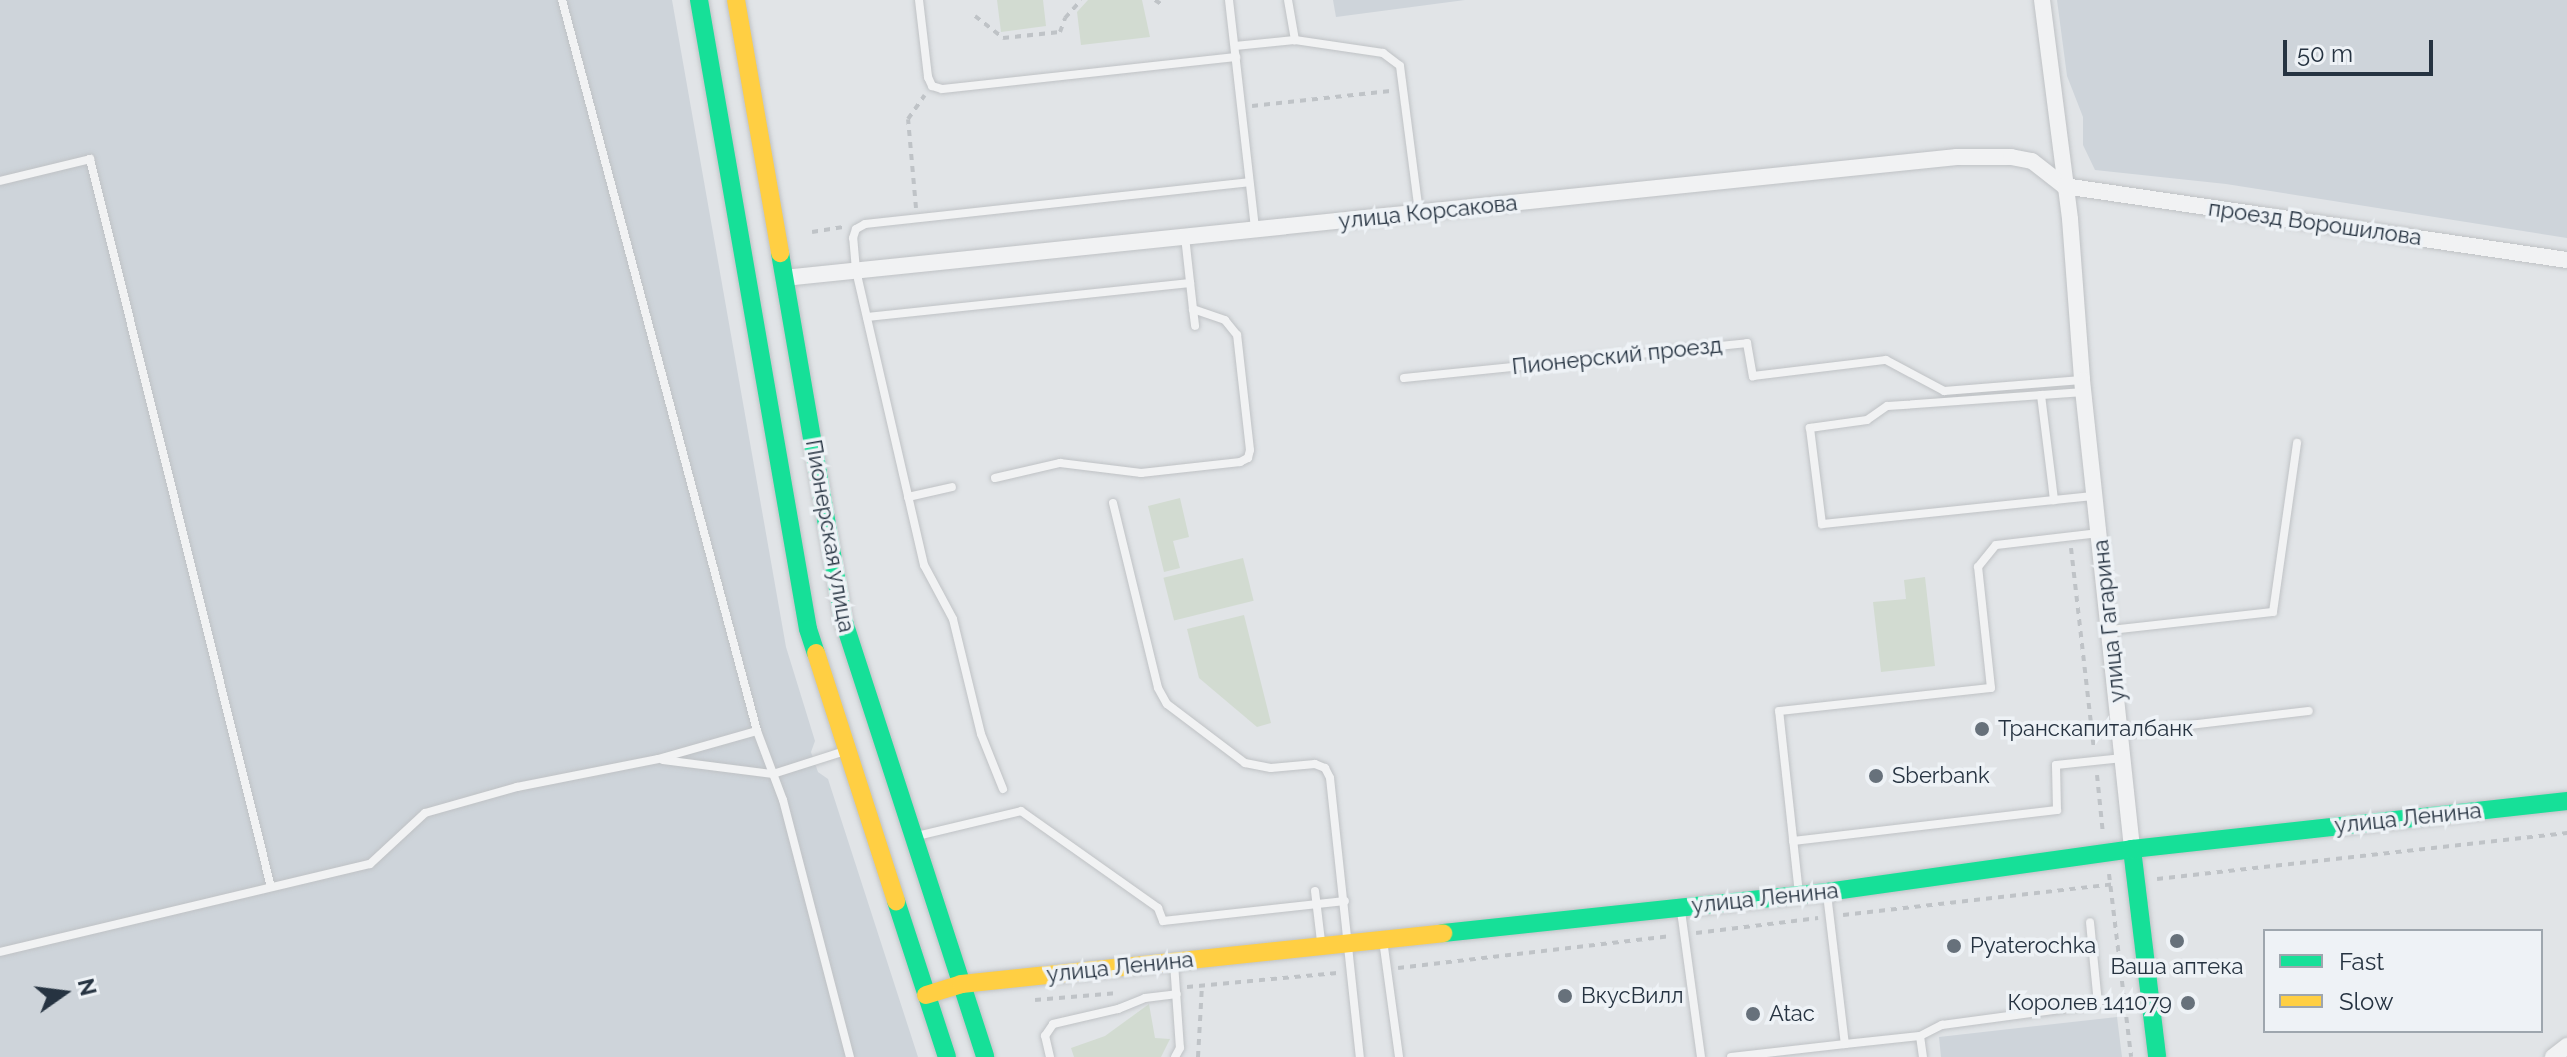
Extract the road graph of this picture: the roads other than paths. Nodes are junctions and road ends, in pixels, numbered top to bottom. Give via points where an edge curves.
1 (562, 0) edge
2 (699, 0) edge
3 (736, 0) edge
4 (919, 0) edge
5 (1229, 0) edge
6 (1288, 0) edge
7 (2042, 0) edge
8 (1295, 40) junction
9 (1235, 46) junction
10 (1236, 57) junction
11 (0, 181) edge
12 (1249, 182) junction
13 (2064, 186) junction
14 (1419, 212) junction
15 (1255, 229) junction
16 (1185, 237) junction
17 (2567, 260) edge
18 (856, 270) junction
19 (784, 278) junction
20 (1190, 283) junction
21 (1193, 309) junction
22 (867, 317) junction
23 (1195, 326) dead end
24 (1404, 378) dead end
25 (2083, 386) junction
26 (2041, 395) junction
27 (2297, 443) dead end
28 (995, 478) dead end
29 (952, 487) dead end
30 (2095, 496) junction
31 (908, 497) junction
32 (2054, 500) junction
33 (1113, 503) dead end
34 (2099, 533) junction
35 (2110, 630) junction
36 (2309, 711) dead end
37 (757, 731) junction
38 (2121, 733) junction
39 (845, 751) junction
40 (2124, 758) junction
41 (658, 759) junction
42 (773, 774) junction
43 (1003, 789) dead end
44 (2567, 801) edge
45 (912, 837) junction
46 (1793, 841) junction
47 (2132, 849) junction
48 (271, 887) junction
49 (1315, 891) dead end
50 (1827, 892) junction
51 (1799, 895) junction
52 (1345, 901) junction
53 (1317, 904) junction
54 (1681, 907) junction
55 (2090, 922) dead end
56 (1382, 939) junction
57 (1350, 943) junction
58 (1322, 946) junction
59 (0, 952) edge
60 (1174, 962) junction
61 (961, 984) junction
62 (1177, 991) junction
63 (926, 995) junction
64 (1920, 1036) junction
65 (1845, 1044) junction
66 (2567, 1046) edge
67 (850, 1057) edge
68 (947, 1057) edge
69 (985, 1057) edge
70 (1050, 1057) edge
71 (1175, 1057) edge
72 (1360, 1057) edge
73 (1399, 1057) edge
74 (1701, 1057) edge
75 (1731, 1057) edge
76 (1923, 1057) edge
77 (2157, 1057) edge
78 (2553, 1057) edge

1 - 37 lane
2 - 39 main road, Пионерская улица via 808,629
3 - 19 main road, Пионерская улица
4 - 10 lane via 932,86 942,89
5 - 9 lane
6 - 8 lane
7 - 13 street, улица Гагарина
8 - 9 lane
8 - 14 lane via 1383,53 1400,66
9 - 10 lane
10 - 12 lane
11 - 48 lane via 90,159
12 - 15 lane
12 - 18 lane via 865,224 853,238
13 - 14 street, улица Корсакова via 2032,161 1957,157
13 - 17 street, проезд Ворошилова
13 - 25 street, улица Гагарина
14 - 15 street, улица Корсакова
15 - 16 street, улица Корсакова
16 - 18 street, улица Корсакова
16 - 20 lane
18 - 19 street, улица Корсакова
18 - 22 lane
19 - 45 main road, Пионерская улица via 844,622
20 - 21 lane
20 - 22 lane
21 - 23 lane
21 - 28 lane via 1225,320 1237,335 1248,458 1141,473 1060,463
22 - 31 lane
24 - 25 lane, Пионерский проезд via 1747,343 1753,376 1886,360 1944,391
25 - 26 lane
25 - 30 street, улица Гагарина
26 - 32 lane
26 - 32 lane via 1887,406 1867,420 1810,428 1813,456 1822,524
27 - 35 lane via 2273,612
29 - 31 lane
30 - 32 lane
30 - 34 street, улица Гагарина
31 - 43 lane via 924,565 953,619 981,734
33 - 52 lane via 1158,688 1167,704 1257,768 1325,768
34 - 35 street, улица Гагарина
34 - 46 lane via 1996,545 1978,567 1991,688 1779,711
35 - 38 street, улица Гагарина
36 - 38 lane
37 - 41 lane
37 - 42 lane
38 - 40 street, улица Гагарина
39 - 42 lane
39 - 63 main road, Пионерская улица
40 - 46 lane via 2056,765 2057,810
40 - 47 street, улица Гагарина
41 - 42 lane
41 - 48 lane via 517,787 425,813 370,864
42 - 67 lane
44 - 47 main road, улица Ленина
45 - 53 lane via 1021,811 1158,908 1163,921
45 - 61 main road, Пионерская улица
46 - 51 lane
47 - 50 main road, улица Ленина
47 - 77 main road, улица Гагарина
48 - 59 lane
49 - 53 lane
50 - 51 main road, улица Ленина
50 - 65 lane
51 - 54 main road, улица Ленина
52 - 53 lane
52 - 57 lane
53 - 58 lane
54 - 56 main road, улица Ленина
54 - 74 lane
55 - 64 lane via 2098,1004 1942,1025
56 - 57 main road, улица Ленина
56 - 73 lane
57 - 58 main road, улица Ленина
57 - 72 lane
58 - 60 main road, улица Ленина
60 - 61 main road, улица Ленина
60 - 62 lane
61 - 63 main road, улица Ленина
61 - 69 main road, Пионерская улица
62 - 70 lane via 1053,1024 1045,1036
62 - 71 lane via 1180,1048
63 - 68 main road, Пионерская улица
64 - 65 lane
64 - 76 lane
65 - 75 lane
66 - 78 street

